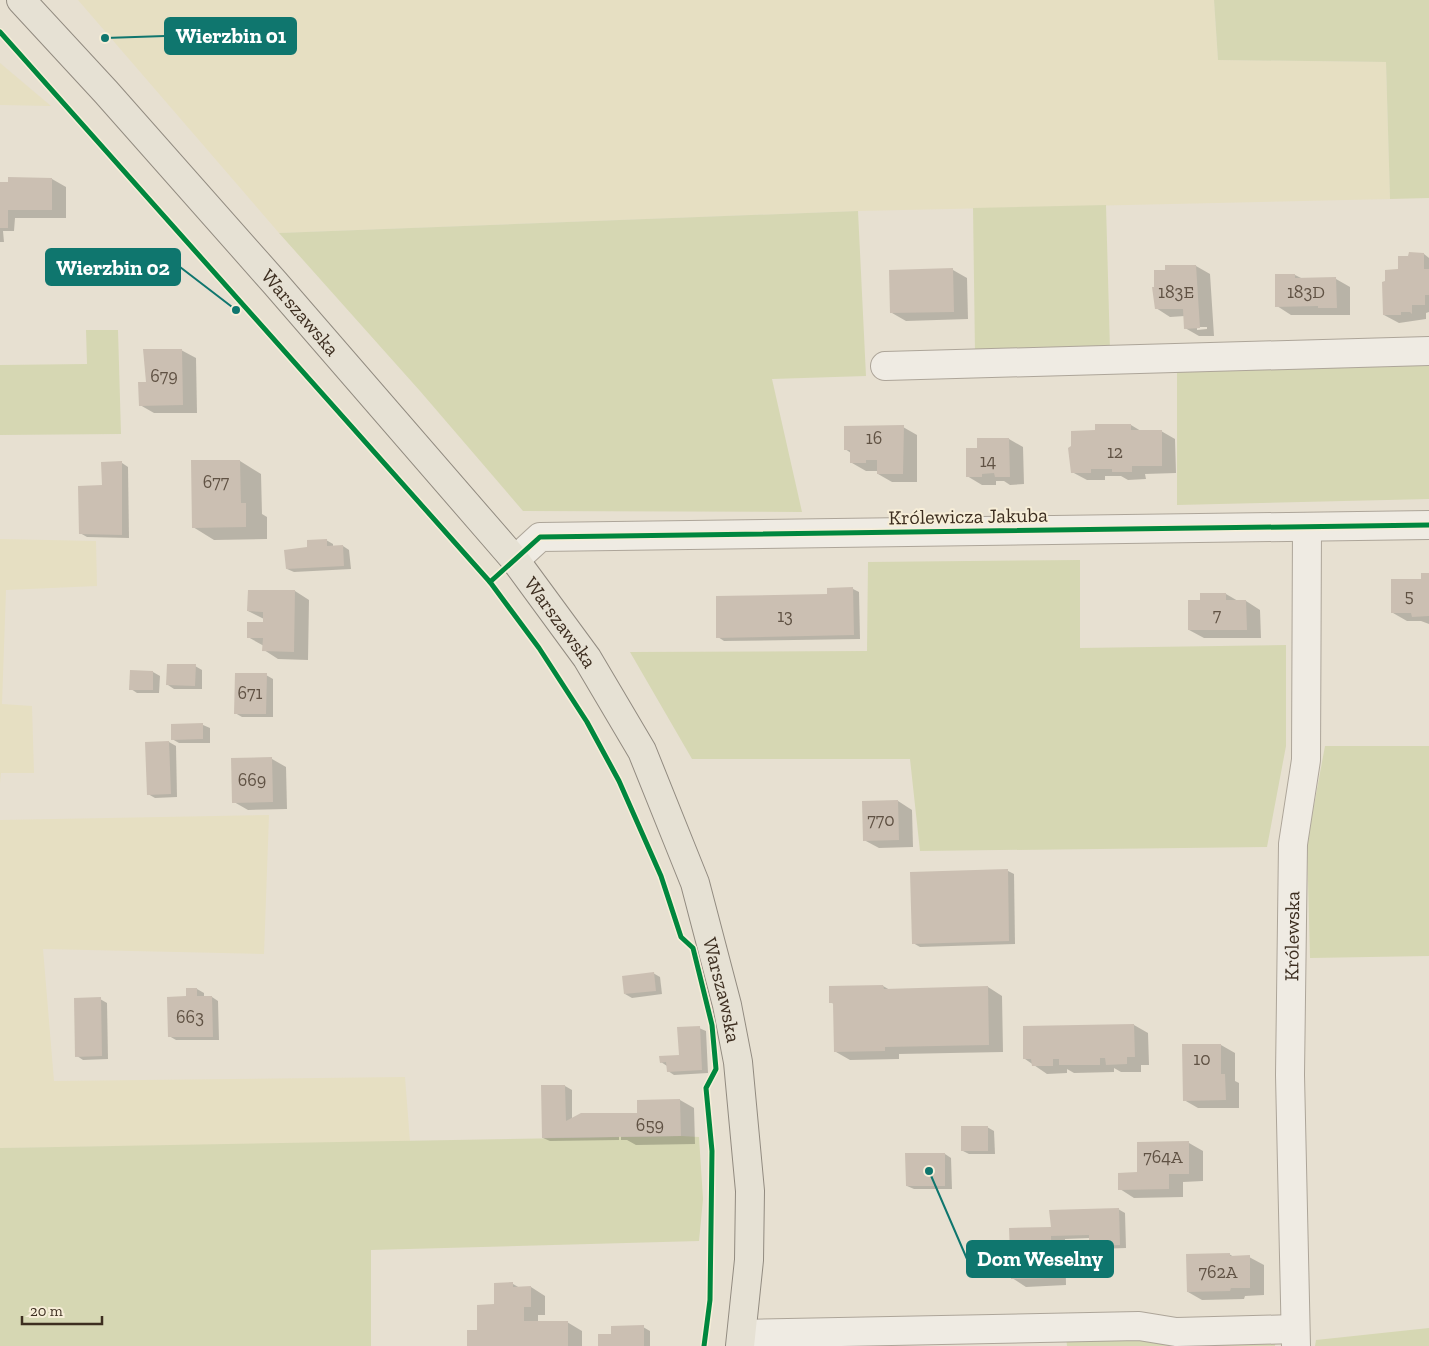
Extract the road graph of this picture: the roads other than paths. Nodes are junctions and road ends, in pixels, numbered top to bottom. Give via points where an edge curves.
1 (21, 0) edge
2 (1429, 351) edge
3 (884, 366) dead end
4 (1429, 525) edge
5 (1307, 527) junction
6 (515, 560) junction
7 (1295, 1338) edge
8 (741, 1340) edge

1 - 6 main road, Warszawska via 275,283
2 - 3 street
4 - 5 street, Królewicza Jakuba
5 - 6 street, Królewicza Jakuba via 540,538
5 - 7 street, Królewska via 1306,760 1293,844 1290,1075
6 - 8 main road, Warszawska via 587,658 642,751 695,883 727,1005 738,1062 750,1191 749,1260
7 - 8 street via 1176,1332 1139,1326

